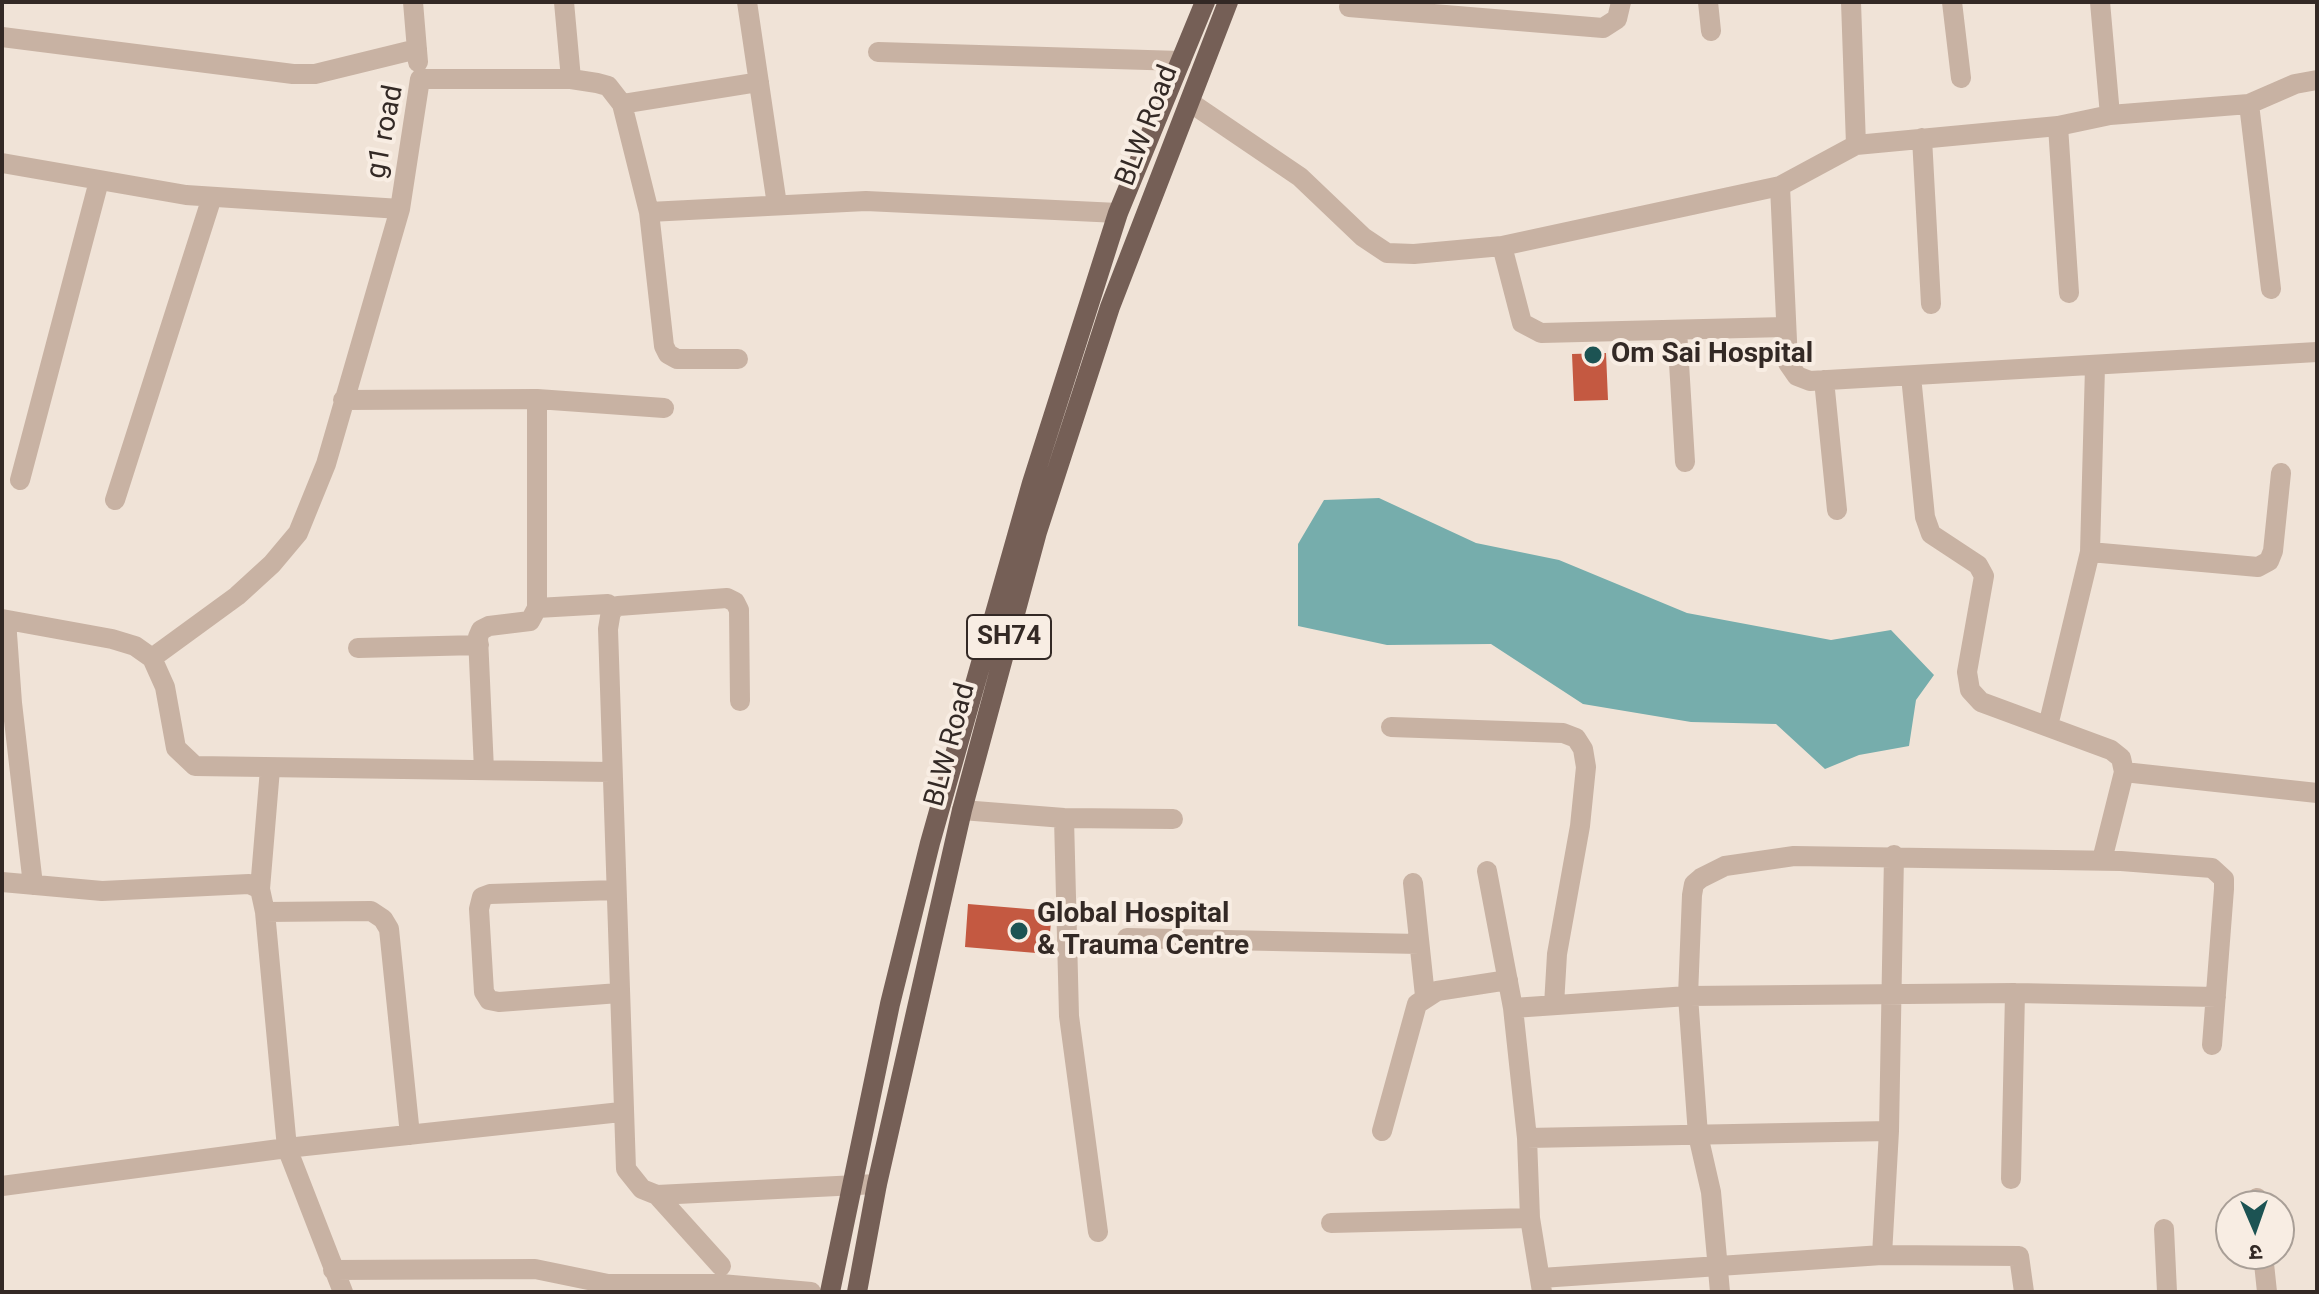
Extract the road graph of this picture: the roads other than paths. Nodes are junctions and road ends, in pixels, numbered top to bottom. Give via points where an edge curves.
1 (413, 2) edge
2 (564, 2) edge
3 (747, 2) edge
4 (1228, 2) edge
5 (1621, 2) edge
6 (1708, 2) edge
7 (1851, 2) edge
8 (1952, 2) edge
9 (2100, 2) edge
10 (1349, 7) dead end
11 (1202, 9) edge
12 (1219, 24) junction
13 (1711, 31) dead end
14 (2, 37) edge
15 (417, 49) junction
16 (878, 52) dead end
17 (1181, 61) junction
18 (1961, 78) dead end
19 (420, 79) junction
20 (571, 79) junction
21 (2317, 80) edge
22 (759, 82) junction
23 (1191, 103) junction
24 (622, 104) junction
25 (2249, 104) junction
26 (2110, 115) junction
27 (2058, 126) junction
28 (1922, 138) junction
29 (1856, 145) junction
30 (2, 163) edge
31 (99, 181) junction
32 (1780, 186) junction
33 (1129, 187) junction
34 (1151, 196) junction
35 (212, 197) junction
36 (777, 205) junction
37 (400, 209) junction
38 (649, 212) junction
39 (1118, 213) junction
40 (1502, 246) junction
41 (2271, 289) dead end
42 (2069, 293) dead end
43 (1931, 304) dead end
44 (1785, 327) junction
45 (1677, 330) junction
46 (2317, 352) edge
47 (738, 359) dead end
48 (2095, 367) junction
49 (1911, 376) junction
50 (1824, 380) junction
51 (537, 399) junction
52 (343, 400) junction
53 (664, 408) dead end
54 (1685, 462) dead end
55 (2281, 473) dead end
56 (20, 480) dead end
57 (115, 500) dead end
58 (1837, 510) dead end
59 (2090, 552) junction
60 (608, 604) dead end
61 (537, 608) junction
62 (4, 620) edge
63 (479, 645) junction
64 (358, 648) dead end
65 (152, 658) junction
66 (740, 701) dead end
67 (2048, 726) junction
68 (1391, 727) dead end
69 (270, 769) junction
70 (484, 770) junction
71 (611, 772) junction
72 (2124, 772) junction
73 (2317, 793) edge
74 (962, 810) junction
75 (1064, 818) junction
76 (1173, 819) dead end
77 (1894, 855) junction
78 (2102, 860) junction
79 (1487, 871) dead end
80 (2, 882) edge
81 (1413, 883) dead end
82 (33, 885) junction
83 (260, 889) junction
84 (615, 890) junction
85 (265, 912) junction
86 (1127, 938) dead end
87 (1419, 944) junction
88 (1508, 980) junction
89 (619, 993) junction
90 (2015, 993) junction
91 (1892, 994) junction
92 (1425, 996) junction
93 (1688, 996) junction
94 (2216, 997) junction
95 (1554, 1005) junction
96 (1513, 1008) junction
97 (2212, 1045) dead end
98 (621, 1112) junction
99 (1382, 1131) dead end
100 (1889, 1131) junction
101 (410, 1135) junction
102 (1698, 1135) junction
103 (1527, 1138) junction
104 (287, 1148) junction
105 (2011, 1179) dead end
106 (854, 1183) junction
107 (877, 1184) junction
108 (2, 1186) edge
109 (657, 1195) junction
110 (1530, 1218) junction
111 (1331, 1223) dead end
112 (2164, 1229) dead end
113 (1098, 1232) dead end
114 (1882, 1255) junction
115 (721, 1266) dead end
116 (1720, 1266) junction
117 (333, 1270) junction
118 (2265, 1270) edge
119 (1542, 1285) edge
120 (343, 1292) edge
121 (811, 1292) edge
122 (830, 1292) edge
123 (857, 1292) edge
124 (1720, 1292) edge
125 (2024, 1292) edge
126 (2167, 1292) edge
127 (2267, 1292) edge

1 - 15 street
2 - 20 street
3 - 22 street
4 - 12 main road, BLW Road / SH74
5 - 10 street via 1617,19 1603,28
6 - 13 street
7 - 29 street
8 - 18 street
9 - 26 street
11 - 12 main road
11 - 17 main road, SH74
12 - 23 main road, BLW Road / SH74
14 - 15 street via 293,74 315,74
15 - 19 street
16 - 17 street
17 - 33 main road, SH74
19 - 20 street, g1 road
19 - 37 street, g1 road
20 - 24 street, g1 road via 608,86
21 - 25 street
22 - 24 street
22 - 36 street
23 - 34 main road, BLW Road / SH74
23 - 40 street via 1300,177 1387,253
24 - 38 street
25 - 26 street
25 - 41 street
26 - 27 street
27 - 28 street
27 - 42 street
28 - 29 street
28 - 43 street
29 - 32 street
30 - 31 street, g1 road
31 - 35 street, g1 road
31 - 56 street
32 - 40 street
32 - 44 street
33 - 34 main road
33 - 39 main road, SH74
34 - 74 main road, BLW Road / SH74 via 1037,532
35 - 37 street, g1 road
35 - 57 street
36 - 38 street
36 - 39 street via 866,201
37 - 52 street
38 - 47 street via 668,354 677,359
39 - 106 main road, SH74 via 1032,483 930,843
40 - 45 street via 1522,323 1530,329
44 - 45 street
44 - 50 street via 1788,363 1797,376
45 - 54 street
46 - 48 street
48 - 49 street
48 - 59 street
49 - 50 street
49 - 67 street via 1931,534 1978,565 1984,576 1967,672 1970,690 1981,702
50 - 58 street
51 - 52 street
51 - 53 street
51 - 61 street
52 - 65 street via 298,533 237,596
55 - 59 street via 2273,551 2258,567
59 - 67 street
60 - 61 street
61 - 63 street via 530,621 481,630
62 - 65 street via 112,639
62 - 82 street
63 - 64 street
63 - 70 street
65 - 69 street via 165,687 176,748 184,758 195,766
66 - 71 street via 735,602 727,598 618,606 611,611 608,629
67 - 72 street via 2111,750 2121,758
68 - 95 street via 1563,733 1576,738 1583,749 1580,826 1557,954
69 - 70 street
69 - 83 street
70 - 71 street
71 - 84 street
72 - 73 street
72 - 78 street
74 - 75 street
74 - 107 main road, BLW Road / SH74
75 - 76 street
75 - 113 street via 1069,1016
77 - 78 street
77 - 91 street
77 - 93 street via 1794,856 1725,866 1701,878 1692,895
78 - 94 street via 2212,868 2220,873 2224,889
79 - 88 street
80 - 82 street
81 - 87 street
82 - 83 street via 102,891 249,884
83 - 85 street
84 - 89 street
84 - 89 street via 490,894 482,897 479,909 484,992 489,1000
85 - 101 street via 371,911 383,919 389,929
85 - 104 street
86 - 87 street
87 - 92 street
88 - 92 street
88 - 96 street
89 - 98 street
90 - 91 street
90 - 94 street
90 - 105 street
91 - 93 street
91 - 100 street
92 - 99 street via 1417,1004
93 - 95 street
93 - 102 street
94 - 97 street
95 - 96 street
96 - 103 street
98 - 101 street
98 - 109 street via 626,1169 642,1189
100 - 102 street
100 - 114 street
101 - 104 street
102 - 103 street
102 - 116 street
103 - 110 street
104 - 108 street
104 - 117 street
106 - 107 street
106 - 109 street
106 - 122 main road, SH74
107 - 123 main road, BLW Road / SH74
109 - 115 street
110 - 111 street
110 - 119 street
112 - 126 street
114 - 116 street
114 - 125 street via 2019,1256
116 - 119 street
116 - 124 street
117 - 120 street
117 - 121 street via 535,1269 608,1284 721,1284
118 - 127 street

